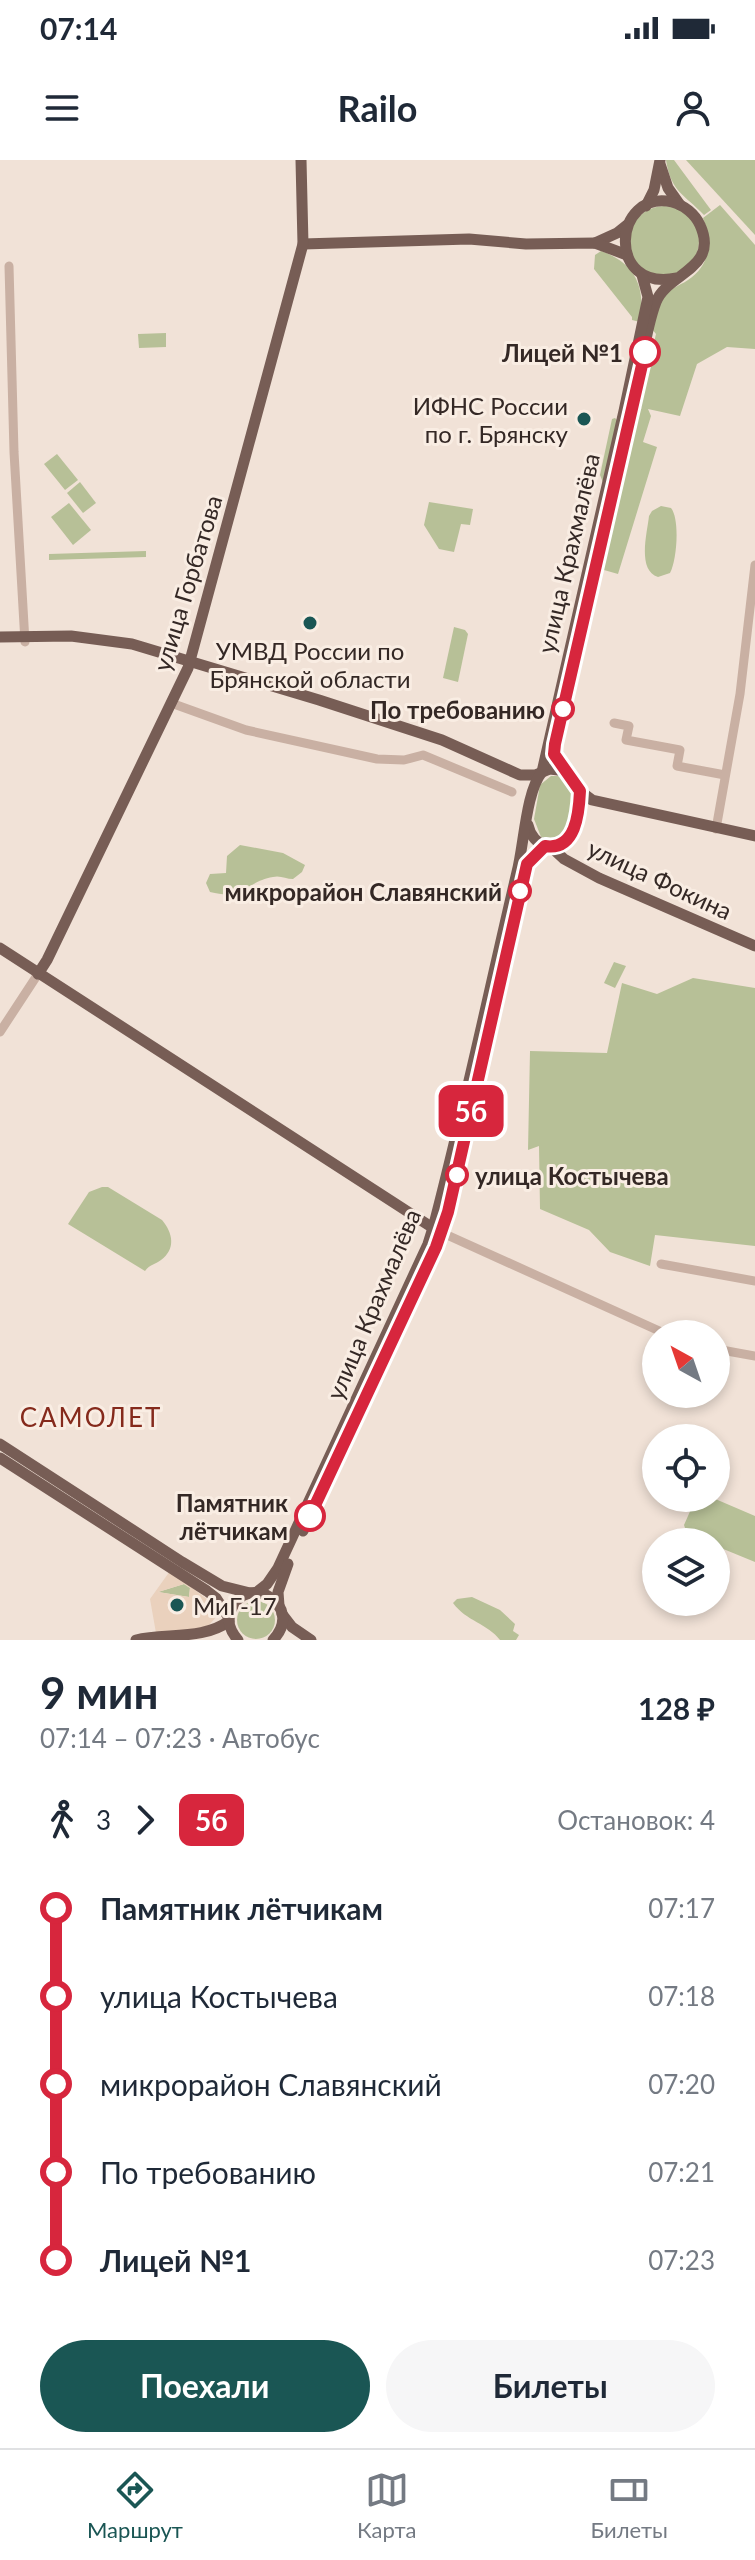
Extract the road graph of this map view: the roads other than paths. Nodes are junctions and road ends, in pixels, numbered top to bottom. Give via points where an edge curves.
1 (301, 160) edge
2 (660, 162) edge
3 (680, 205) junction
4 (646, 206) junction
5 (628, 224) junction
6 (595, 243) junction
7 (303, 244) junction
8 (627, 255) junction
9 (9, 266) dead end
10 (642, 275) junction
11 (677, 278) junction
12 (652, 298) junction
13 (755, 565) edge
14 (0, 637) edge
15 (24, 639) junction
16 (0, 643) edge
17 (189, 664) junction
18 (171, 703) junction
19 (614, 723) dead end
20 (567, 771) junction
21 (542, 772) junction
22 (725, 775) junction
23 (580, 791) junction
24 (512, 792) dead end
25 (530, 804) junction
26 (527, 823) junction
27 (716, 829) junction
28 (755, 836) edge
29 (548, 847) junction
30 (755, 946) edge
31 (0, 948) edge
32 (38, 974) junction
33 (0, 1032) edge
34 (437, 1230) junction
35 (661, 1264) dead end
36 (755, 1281) edge
37 (642, 1323) edge
38 (730, 1352) edge
39 (755, 1356) edge
40 (0, 1444) edge
41 (0, 1458) edge
42 (253, 1593) junction
43 (281, 1610) junction
44 (229, 1620) junction
45 (139, 1639) edge
46 (238, 1640) edge
47 (273, 1640) edge
48 (311, 1640) edge

1 - 7 main road, улица Горбатова
2 - 3 main road
2 - 4 main road
3 - 4 main road via 663,201
3 - 11 main road via 696,218 703,244 693,268
4 - 5 main road
5 - 6 main road
5 - 8 main road
6 - 7 main road via 469,239
6 - 8 main road
7 - 17 main road, улица Горбатова
8 - 10 main road
9 - 15 street
10 - 11 main road
10 - 12 main road
11 - 12 main road
12 - 20 main road via 555,744 554,754
12 - 21 main road, улица Крахмалёва
13 - 22 street
14 - 15 main road
15 - 16 main road
15 - 17 main road via 105,646
17 - 18 main road, улица Горбатова
17 - 21 main road via 442,740 520,775
17 - 25 main road via 456,752 521,784
18 - 24 street via 246,730 377,759 423,755
18 - 32 main road, улица Горбатова
19 - 22 street via 629,726 626,740 680,750 677,766
20 - 21 main road
20 - 23 main road
21 - 25 main road
22 - 27 street
23 - 27 main road via 592,800
23 - 29 main road via 574,831 565,842
25 - 26 main road
26 - 29 main road via 533,839
26 - 34 main road, улица Крахмалёва
27 - 28 main road
29 - 30 main road, улица Фокина via 599,878
29 - 34 main road, улица Крахмалёва via 527,864 463,1150
31 - 32 main road
32 - 33 street, улица Горбатова
32 - 34 main road
34 - 37 street
34 - 42 main road, улица Крахмалёва via 278,1568
34 - 43 main road, улица Крахмалёва via 280,1580
35 - 36 street
38 - 39 street
40 - 42 main road via 222,1586
41 - 44 main road via 207,1591
42 - 43 main road via 273,1599
42 - 44 main road, улица Крахмалёва via 235,1602
43 - 47 main road, улица Крахмалёва via 281,1630
43 - 48 main road via 292,1627
44 - 45 main road via 200,1633
44 - 46 main road

